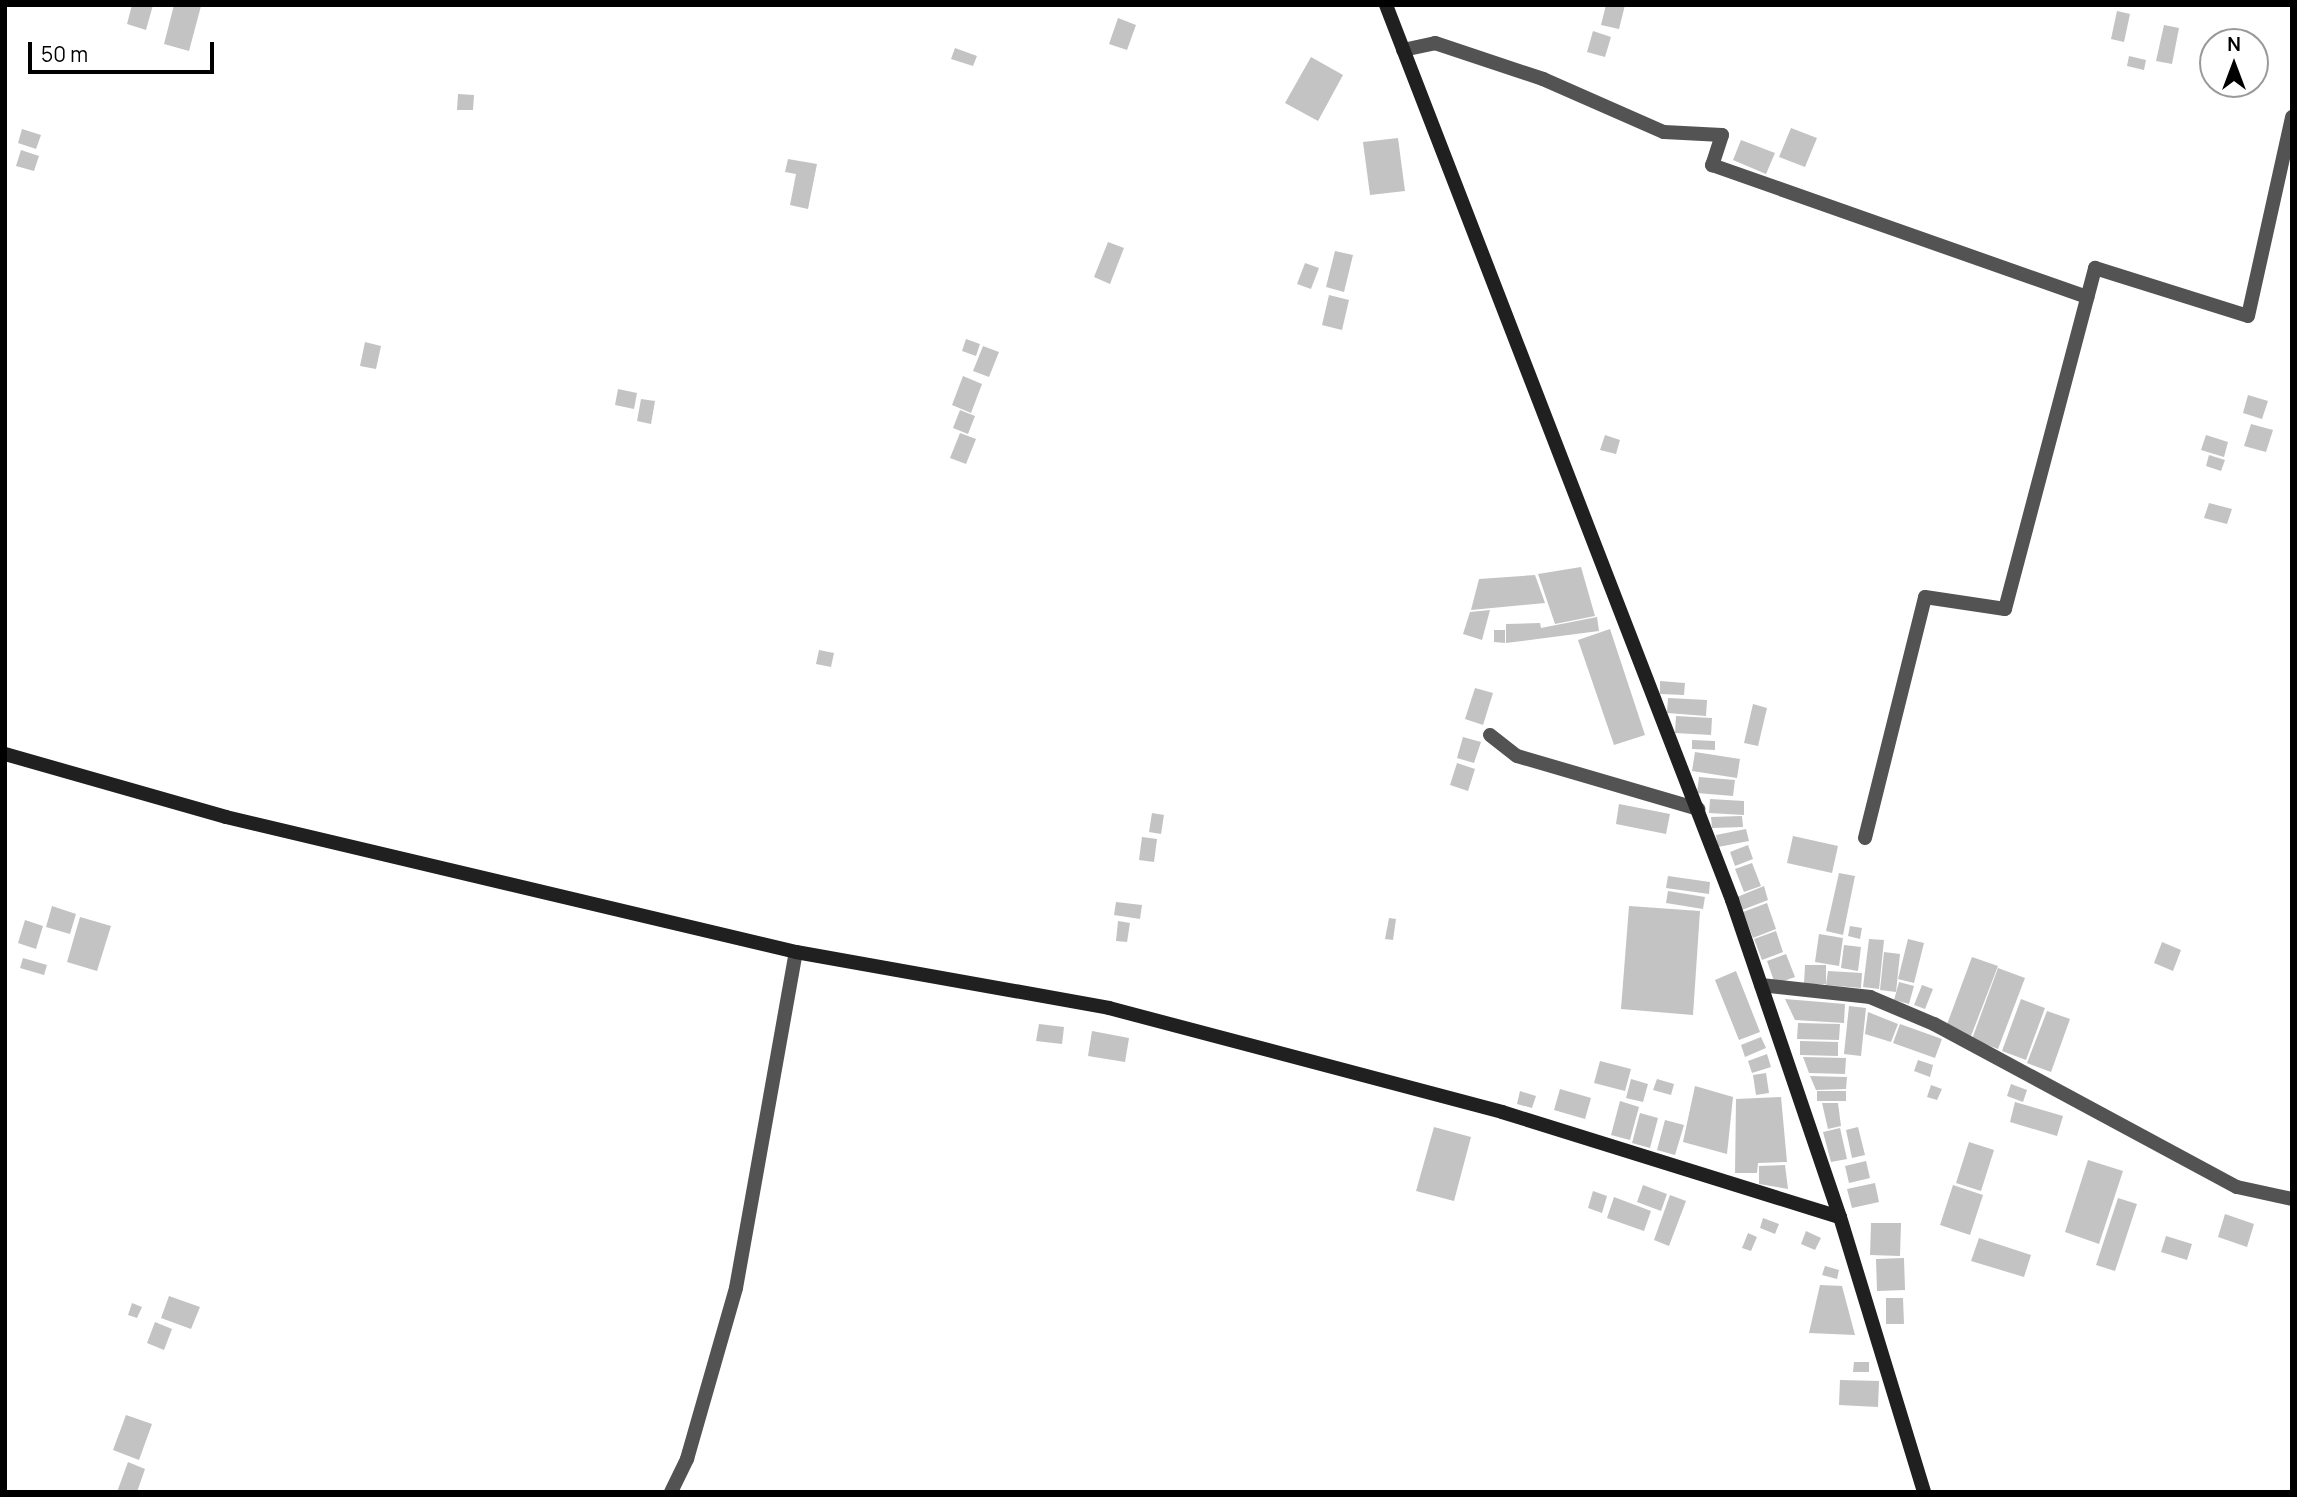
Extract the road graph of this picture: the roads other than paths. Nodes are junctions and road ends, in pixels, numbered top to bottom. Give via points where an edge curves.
1 (1386, 5) edge
2 (1403, 50) junction
3 (2292, 117) edge
4 (2087, 297) junction
5 (1490, 735) dead end
6 (5, 754) edge
7 (1698, 809) junction
8 (1865, 838) dead end
9 (796, 951) junction
10 (1761, 985) junction
11 (2292, 1199) edge
12 (1840, 1217) junction
13 (671, 1492) edge
14 (1924, 1492) edge

1 - 2 street
2 - 4 street via 1435,43 1543,79 1664,132 1722,135 1712,165
2 - 7 street
3 - 4 street via 2248,316 2095,268
4 - 8 street via 2005,609 1925,597
5 - 7 street via 1517,756
6 - 9 street via 226,817
7 - 10 street
9 - 12 street via 1109,1008 1502,1112
9 - 13 street via 736,1288 687,1459
10 - 11 street via 1870,997 1934,1024 2237,1187
10 - 12 street
12 - 14 street

